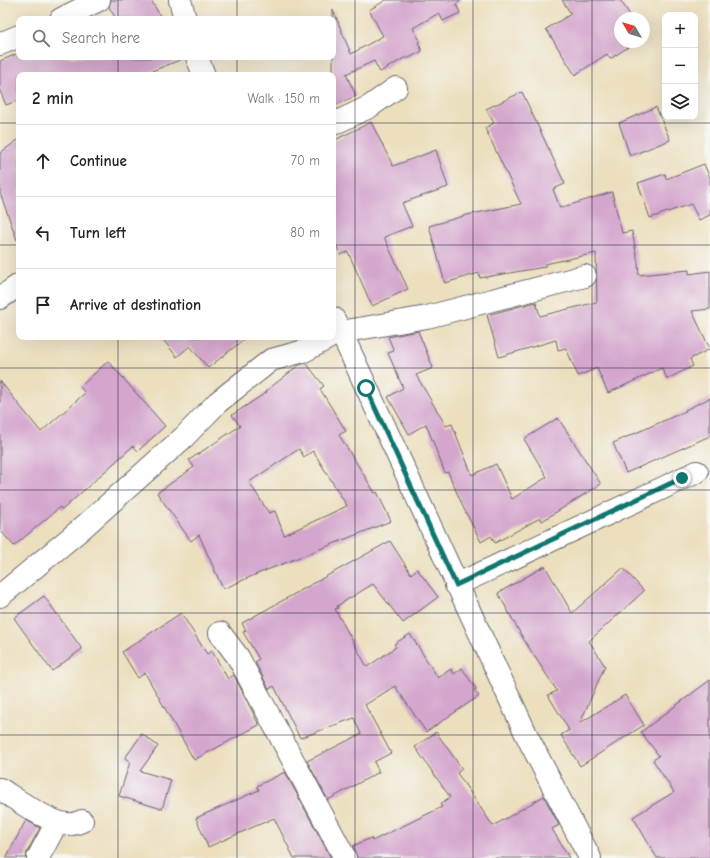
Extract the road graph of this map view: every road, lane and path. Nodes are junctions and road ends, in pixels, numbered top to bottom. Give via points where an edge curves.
1 (99, 0) edge
2 (180, 0) edge
3 (67, 16) edge
4 (184, 16) edge
5 (16, 37) edge
6 (0, 44) edge
7 (198, 60) edge
8 (203, 72) edge
9 (396, 88) dead end
10 (336, 123) edge
11 (584, 276) dead end
12 (16, 287) edge
13 (0, 298) edge
14 (336, 331) edge
15 (336, 335) edge
16 (320, 340) edge
17 (697, 472) dead end
18 (456, 585) junction
19 (0, 596) edge
20 (220, 633) dead end
21 (0, 788) edge
22 (82, 821) dead end
23 (57, 822) junction
24 (38, 858) edge
25 (345, 858) edge
26 (590, 858) edge

1 - 3 street
2 - 4 street
5 - 6 street
7 - 8 street
9 - 10 street via 368,107
11 - 14 street via 427,316
12 - 13 street
15 - 18 street
16 - 19 street via 304,351 271,360 218,402 178,443 80,530
17 - 18 street
18 - 26 street via 526,736
20 - 25 street via 238,657
21 - 23 street
22 - 23 street via 73,825
23 - 24 street

